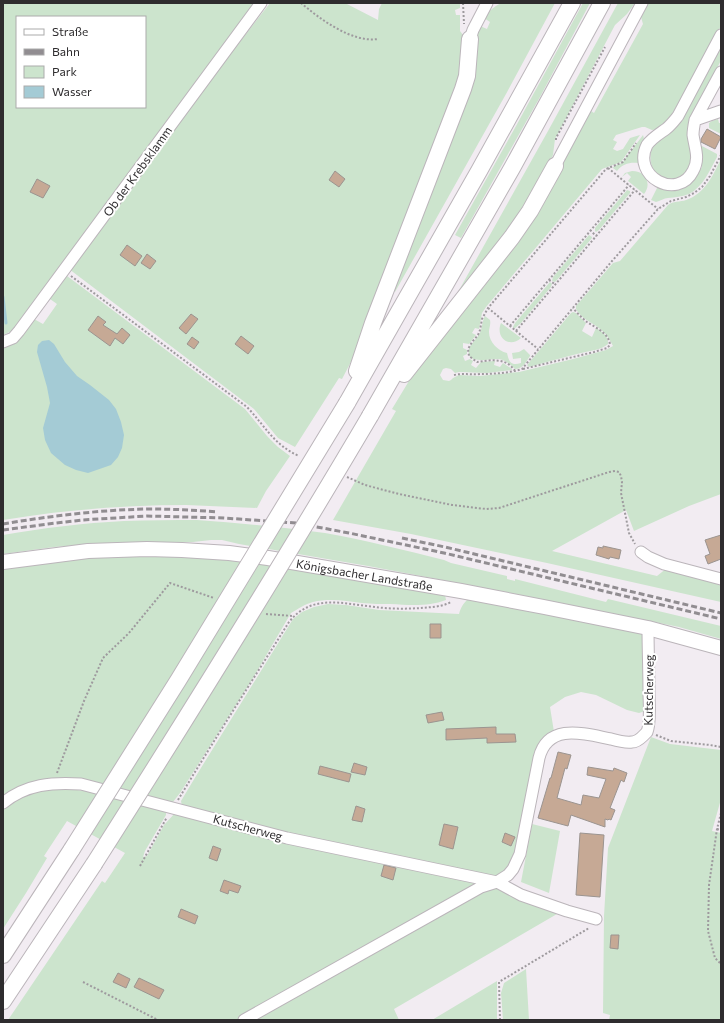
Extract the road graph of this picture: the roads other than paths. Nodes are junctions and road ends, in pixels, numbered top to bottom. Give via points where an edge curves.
1 (261, 3) edge
2 (487, 3) edge
3 (572, 3) edge
4 (602, 3) edge
5 (642, 3) edge
6 (721, 35) edge
7 (470, 36) joint
8 (721, 72) edge
9 (721, 111) edge
10 (695, 120) junction
11 (555, 166) joint
12 (8, 340) edge
13 (347, 402) junction
14 (370, 416) junction
15 (641, 552) dead end
16 (3, 562) edge
17 (721, 579) edge
18 (648, 628) junction
19 (721, 648) edge
20 (3, 803) edge
21 (497, 882) junction
22 (596, 919) road end
23 (3, 955) edge
24 (3, 1002) edge
25 (244, 1020) edge

1 - 12 lane, Ob der Krebsklamm via 28,320
2 - 7 lane
3 - 13 highway
4 - 14 highway via 508,175
5 - 11 lane
6 - 10 lane via 678,116 652,139 644,152 645,168 662,184 675,185 693,173 698,157 693,136
7 - 13 highway via 467,76 463,89 373,323
8 - 10 lane
9 - 10 lane
11 - 14 highway via 512,238
13 - 23 highway, bridge via 183,673
14 - 24 highway, bridge via 225,656 94,864
15 - 17 lane via 664,564
16 - 18 main road, Königsbacher Landstraße via 88,551 147,549 229,553 461,590
18 - 19 main road, Königsbacher Landstraße
18 - 21 lane, Kutscherweg via 650,717 647,732 633,742 571,733 562,734 548,741 539,758 517,863 508,875
20 - 21 lane, Kutscherweg via 20,792 53,783 81,784 287,838
21 - 22 lane via 521,895
21 - 25 lane, Kutscherweg via 481,887

